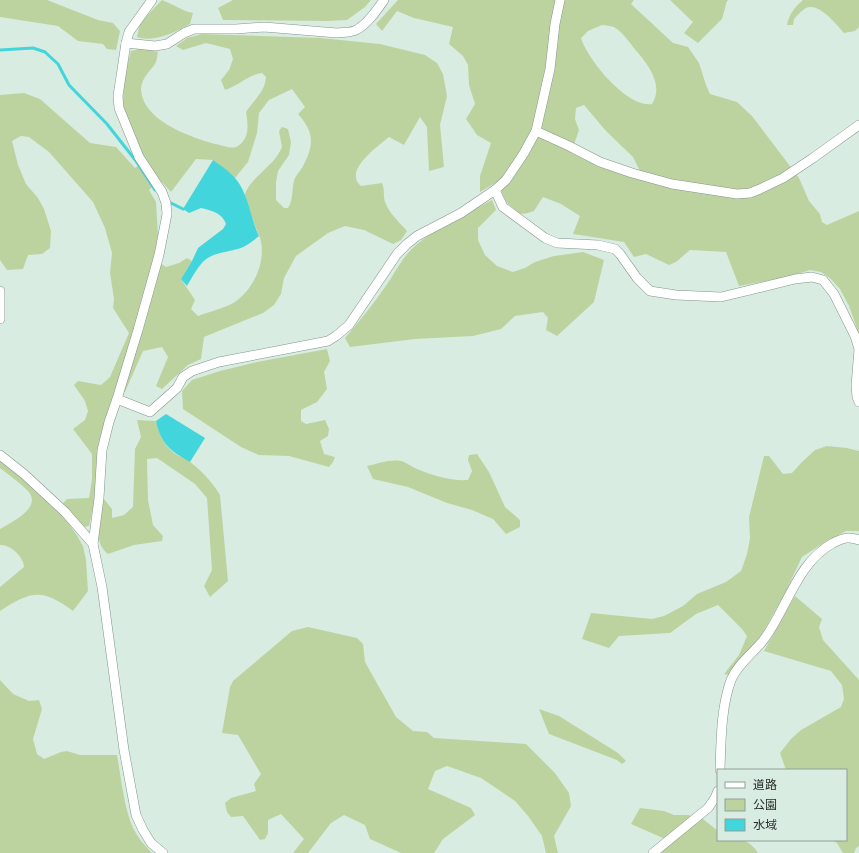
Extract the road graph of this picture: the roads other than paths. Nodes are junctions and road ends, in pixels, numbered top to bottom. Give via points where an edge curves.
1 (152, 0) edge
2 (384, 0) edge
3 (560, 0) edge
4 (126, 42) junction
5 (859, 125) edge
6 (536, 131) junction
7 (495, 190) junction
8 (0, 292) edge
9 (0, 319) edge
10 (117, 399) junction
11 (859, 402) edge
12 (0, 455) edge
13 (859, 540) edge
14 (93, 544) junction
15 (720, 769) edge
16 (717, 793) edge
17 (163, 853) edge
18 (653, 853) edge

1 - 4 street
2 - 4 street via 362,26 349,32 264,26 194,29 167,44 155,46
3 - 6 street via 550,69
4 - 10 street via 118,96 119,108 139,157 162,192 167,214 157,262
5 - 6 street via 783,178 755,191 737,194 672,184 632,173 600,162
6 - 7 street via 506,180
7 - 10 street via 407,244 397,254 349,325 328,341 219,362 192,371 150,412
7 - 11 street via 503,207 545,238 557,243 598,245 615,250 650,291 721,297 795,279 812,277 823,280 834,294 859,349 856,386 856,397
8 - 9 street
10 - 14 street via 108,422 102,450
12 - 14 street via 65,512
13 - 15 street via 843,538 816,555 806,566 764,639 738,669 732,679 724,712
14 - 17 street via 102,587 124,750 136,815 151,843
16 - 18 street via 708,808

